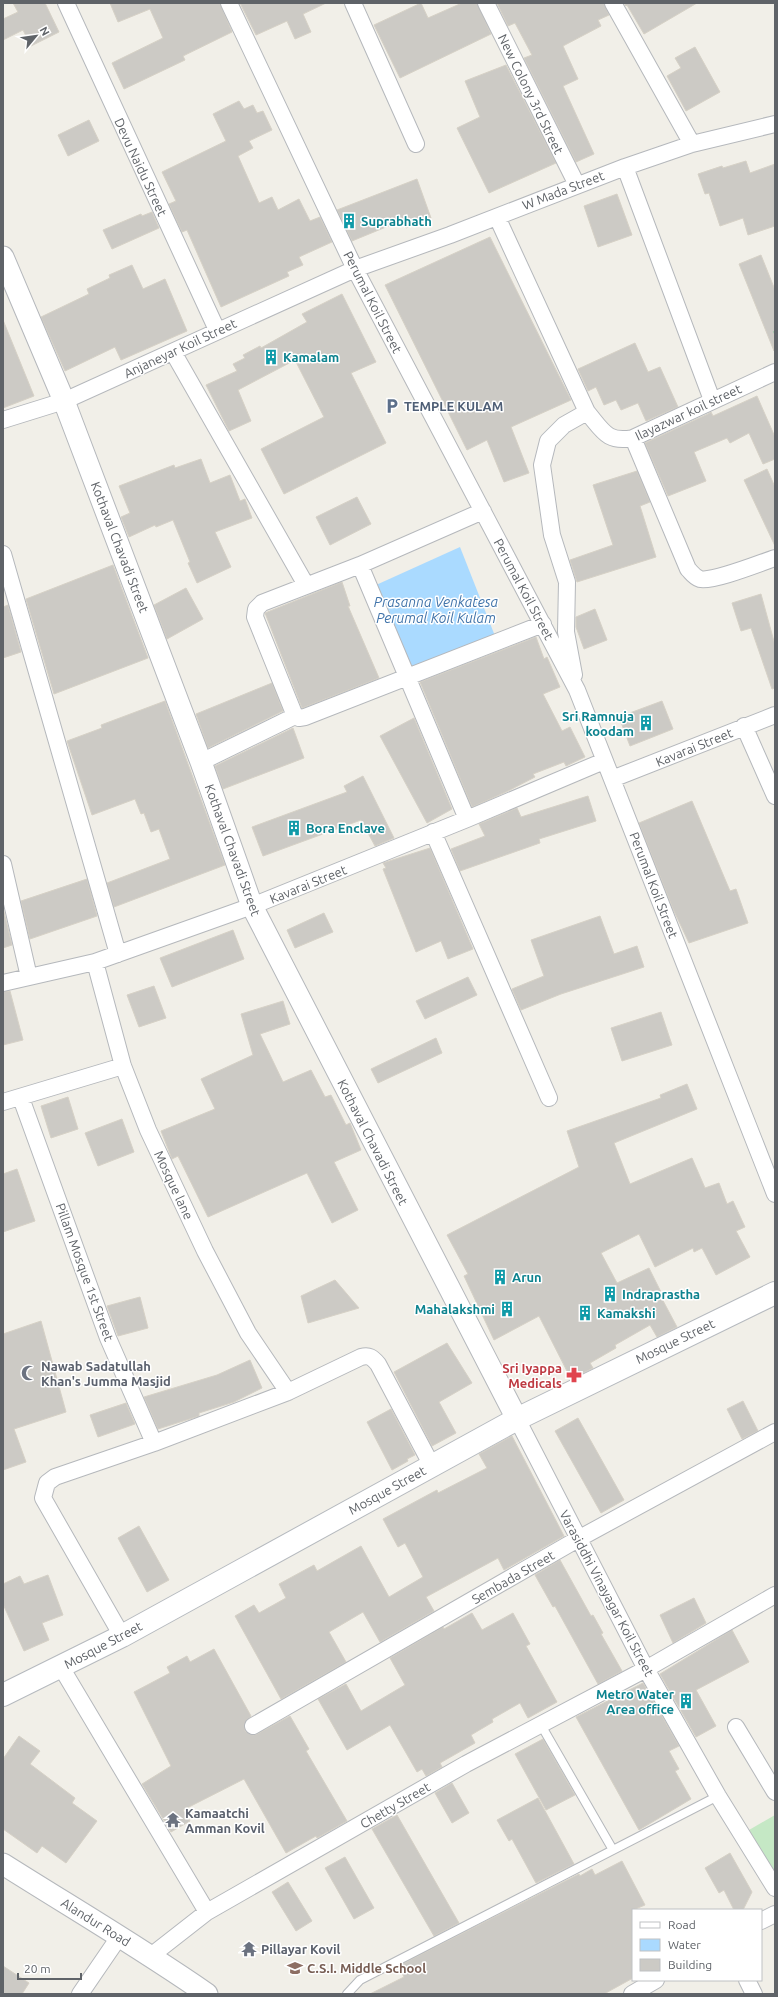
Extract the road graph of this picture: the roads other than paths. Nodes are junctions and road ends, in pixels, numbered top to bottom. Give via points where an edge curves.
1 (66, 3) edge
2 (229, 3) edge
3 (353, 3) edge
4 (486, 3) edge
5 (613, 3) edge
6 (775, 124) edge
7 (416, 144) dead end
8 (692, 144) junction
9 (625, 167) junction
10 (577, 185) junction
11 (497, 216) junction
12 (3, 258) edge
13 (355, 269) junction
14 (217, 330) junction
15 (173, 352) junction
16 (775, 372) edge
17 (712, 400) junction
18 (64, 401) junction
19 (587, 412) junction
20 (3, 420) edge
21 (634, 438) junction
22 (482, 511) junction
23 (3, 554) edge
24 (775, 558) edge
25 (360, 565) junction
26 (306, 586) junction
27 (542, 624) junction
28 (407, 676) junction
29 (577, 690) junction
30 (775, 715) edge
31 (295, 716) junction
32 (744, 726) junction
33 (604, 761) junction
34 (201, 762) junction
35 (612, 779) junction
36 (775, 796) edge
37 (467, 819) junction
38 (433, 832) junction
39 (3, 864) edge
40 (252, 906) junction
41 (118, 954) junction
42 (95, 962) junction
43 (29, 977) junction
44 (3, 983) edge
45 (123, 1066) junction
46 (21, 1098) junction
47 (549, 1098) dead end
48 (3, 1102) edge
49 (775, 1194) edge
50 (775, 1293) edge
51 (288, 1392) junction
52 (517, 1419) junction
53 (775, 1432) edge
54 (154, 1443) junction
55 (432, 1466) junction
56 (578, 1539) junction
57 (775, 1595) edge
58 (122, 1636) junction
59 (61, 1667) junction
60 (646, 1669) junction
61 (3, 1695) edge
62 (541, 1725) junction
63 (253, 1726) dead end
64 (736, 1727) dead end
65 (775, 1792) edge
66 (718, 1796) junction
67 (613, 1850) junction
68 (3, 1864) edge
69 (775, 1888) edge
70 (207, 1912) junction
71 (775, 1914) edge
72 (762, 1920) edge
73 (119, 1937) junction
74 (152, 1955) junction
75 (654, 1981) edge
76 (747, 1981) edge
77 (80, 1994) edge
78 (207, 1994) edge
79 (347, 1994) edge
80 (632, 1994) edge
81 (754, 1994) edge

1 - 14 street, Devu Naidu Street
2 - 13 street, Perumal Koil Street
3 - 7 street
4 - 10 street, New Colony 3rd Street
5 - 8 street
6 - 8 street, W Mada Street
8 - 9 street, W Mada Street
9 - 10 street, W Mada Street
9 - 17 street
10 - 11 street, W Mada Street
11 - 13 street, W Mada Street
11 - 19 street, Ilayazwar koil street
12 - 18 street, Kothaval Chavadi Street
13 - 14 street, Anjaneyar Koil Street
13 - 22 street, Perumal Koil Street
14 - 15 street, Anjaneyar Koil Street
15 - 18 street, Anjaneyar Koil Street
15 - 26 street
16 - 17 street, Ilayazwar koil street
17 - 21 street, Ilayazwar koil street
18 - 20 street, Anjaneyar Koil Street
18 - 34 street, Kothaval Chavadi Street
19 - 21 street, Ilayazwar koil street via 606,435 620,441
19 - 29 street via 564,425 548,441 542,465 552,535 567,582 566,632
21 - 24 street via 688,569 694,577 714,578
22 - 25 street
22 - 27 street, Perumal Koil Street
23 - 41 street
25 - 26 street
25 - 28 street
26 - 31 street via 262,604 256,609 255,617
27 - 28 street
27 - 29 street, Perumal Koil Street
28 - 31 street via 305,717
28 - 37 street
29 - 33 street, Perumal Koil Street
30 - 32 street, Kavarai Street
31 - 34 street
32 - 35 street, Kavarai Street
32 - 36 street
33 - 35 street, Perumal Koil Street
33 - 37 street, Kavarai Street
34 - 40 street, Kothaval Chavadi Street
35 - 49 street, Perumal Koil Street
37 - 38 street, Kavarai Street
38 - 40 street, Kavarai Street
38 - 47 street
39 - 43 street
40 - 41 street, Kavarai Street
40 - 52 street, Kothaval Chavadi Street
41 - 42 street, Kavarai Street
42 - 43 street, Kavarai Street
42 - 45 street, Mosque lane
43 - 44 street, Kavarai Street
45 - 46 street
45 - 51 street, Mosque lane via 148,1130 205,1251 248,1333
46 - 48 street
46 - 54 street, Pillam Mosque 1st Street via 108,1338
50 - 52 main road, Mosque Street
51 - 54 street
51 - 55 street via 361,1357 373,1358
52 - 55 main road, Mosque Street
52 - 56 street, Varasiddhi Vinayagar Koil Street
53 - 56 street, Sembada Street
54 - 58 street via 56,1477 47,1483 43,1498
55 - 58 main road, Mosque Street
56 - 60 street, Varasiddhi Vinayagar Koil Street
56 - 63 street, Sembada Street
57 - 60 street, Chetty Street
58 - 59 main road, Mosque Street
59 - 61 main road, Mosque Street
59 - 70 street
60 - 62 street, Chetty Street
60 - 66 street, Varasiddhi Vinayagar Koil Street
62 - 67 lane
62 - 70 street, Chetty Street via 466,1764
64 - 65 street
66 - 67 lane
66 - 69 street, Varasiddhi Vinayagar Koil Street
67 - 79 lane via 360,1980
68 - 73 street, Alandur Road
70 - 74 street, Chetty Street
71 - 72 street
73 - 74 street, Alandur Road
73 - 77 street
74 - 78 street, Alandur Road
75 - 80 street
76 - 81 street

